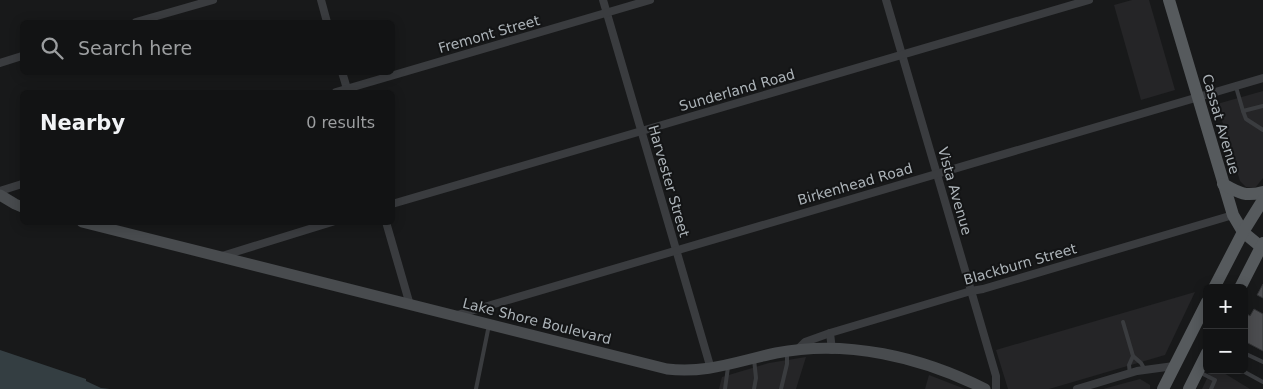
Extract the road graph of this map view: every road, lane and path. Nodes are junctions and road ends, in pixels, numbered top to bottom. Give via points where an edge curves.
1 (213, 0) edge
2 (320, 0) edge
3 (603, 0) edge
4 (650, 0) edge
5 (886, 0) edge
6 (1089, 0) edge
7 (1169, 0) edge
8 (607, 13) junction
9 (143, 20) edge
10 (326, 20) edge
11 (902, 54) junction
12 (20, 57) edge
13 (0, 63) edge
14 (343, 75) edge
15 (1263, 78) edge
16 (1236, 86) junction
17 (347, 90) edge
18 (350, 90) edge
19 (1198, 97) junction
20 (1263, 106) edge
21 (1243, 111) junction
22 (1263, 130) edge
23 (642, 131) junction
24 (937, 174) junction
25 (1223, 184) junction
26 (20, 185) edge
27 (0, 191) edge
28 (1263, 192) edge
29 (0, 195) edge
30 (1263, 200) edge
31 (395, 203) edge
32 (20, 206) edge
33 (1234, 215) junction
34 (94, 225) edge
35 (322, 225) edge
36 (387, 225) edge
37 (1242, 232) junction
38 (1262, 245) edge
39 (676, 250) junction
40 (220, 257) junction
41 (1216, 284) edge
42 (1242, 284) edge
43 (971, 290) junction
44 (410, 305) junction
45 (1203, 310) edge
46 (455, 316) junction
47 (1123, 322) dead end
48 (489, 324) junction
49 (830, 333) junction
50 (832, 350) junction
51 (791, 351) junction
52 (1248, 354) edge
53 (1132, 356) junction
54 (754, 359) junction
55 (1203, 361) edge
56 (1263, 362) edge
57 (728, 365) junction
58 (1174, 366) junction
59 (712, 369) junction
60 (1145, 370) junction
61 (1197, 371) junction
62 (1130, 374) junction
63 (1248, 374) edge
64 (1263, 382) edge
65 (476, 389) edge
66 (725, 389) edge
67 (754, 389) edge
68 (781, 389) edge
69 (986, 389) edge
70 (996, 389) edge
71 (1077, 389) edge
72 (1163, 389) edge
73 (1189, 389) edge
74 (1211, 389) edge

1 - 9 street
2 - 10 street
3 - 8 street, Harvester Street
4 - 8 street, Fremont Street
5 - 11 street, Vista Avenue
6 - 11 street, Sunderland Road
7 - 19 main road, Cassat Avenue
8 - 18 street, Fremont Street
8 - 23 street, Harvester Street
11 - 23 street, Sunderland Road
11 - 24 street, Vista Avenue
12 - 13 street
14 - 17 street
15 - 16 street, Birkenhead Road
16 - 19 street, Birkenhead Road
16 - 21 lane
19 - 24 street, Birkenhead Road
19 - 25 main road, Cassat Avenue
20 - 21 lane
21 - 22 lane via 1246,119
23 - 31 street, Sunderland Road
23 - 39 street, Harvester Street
24 - 39 street, Birkenhead Road
24 - 43 street, Vista Avenue
25 - 28 main road via 1250,195
25 - 33 main road, Cassat Avenue
26 - 27 street
29 - 32 street
30 - 37 main road
33 - 37 main road, Cassat Avenue
33 - 43 street, Blackburn Street
34 - 40 street, Lake Shore Boulevard
35 - 40 street
36 - 44 street
37 - 38 main road, Cassat Avenue
37 - 41 main road
38 - 42 main road
39 - 46 street, Birkenhead Road
39 - 59 street, Harvester Street
40 - 44 street, Lake Shore Boulevard
43 - 49 street, Blackburn Street
43 - 70 street, Vista Avenue via 996,376
44 - 46 street, Lake Shore Boulevard
45 - 58 main road
46 - 48 street, Lake Shore Boulevard
47 - 53 lane
48 - 59 street, Lake Shore Boulevard via 667,369
48 - 65 lane
49 - 50 street
49 - 51 street, Blackburn Street via 804,342
50 - 51 street, Lake Shore Boulevard
50 - 69 street, Lake Shore Boulevard via 879,353 920,362
51 - 54 street, Lake Shore Boulevard
51 - 68 lane
52 - 56 lane
53 - 60 lane
53 - 62 lane via 1128,365
54 - 57 street, Lake Shore Boulevard
54 - 67 lane
55 - 61 main road
57 - 59 street, Lake Shore Boulevard
57 - 66 lane
58 - 60 street
58 - 72 main road
60 - 62 street
61 - 73 main road
61 - 74 lane via 1215,380
62 - 71 street
63 - 64 lane

